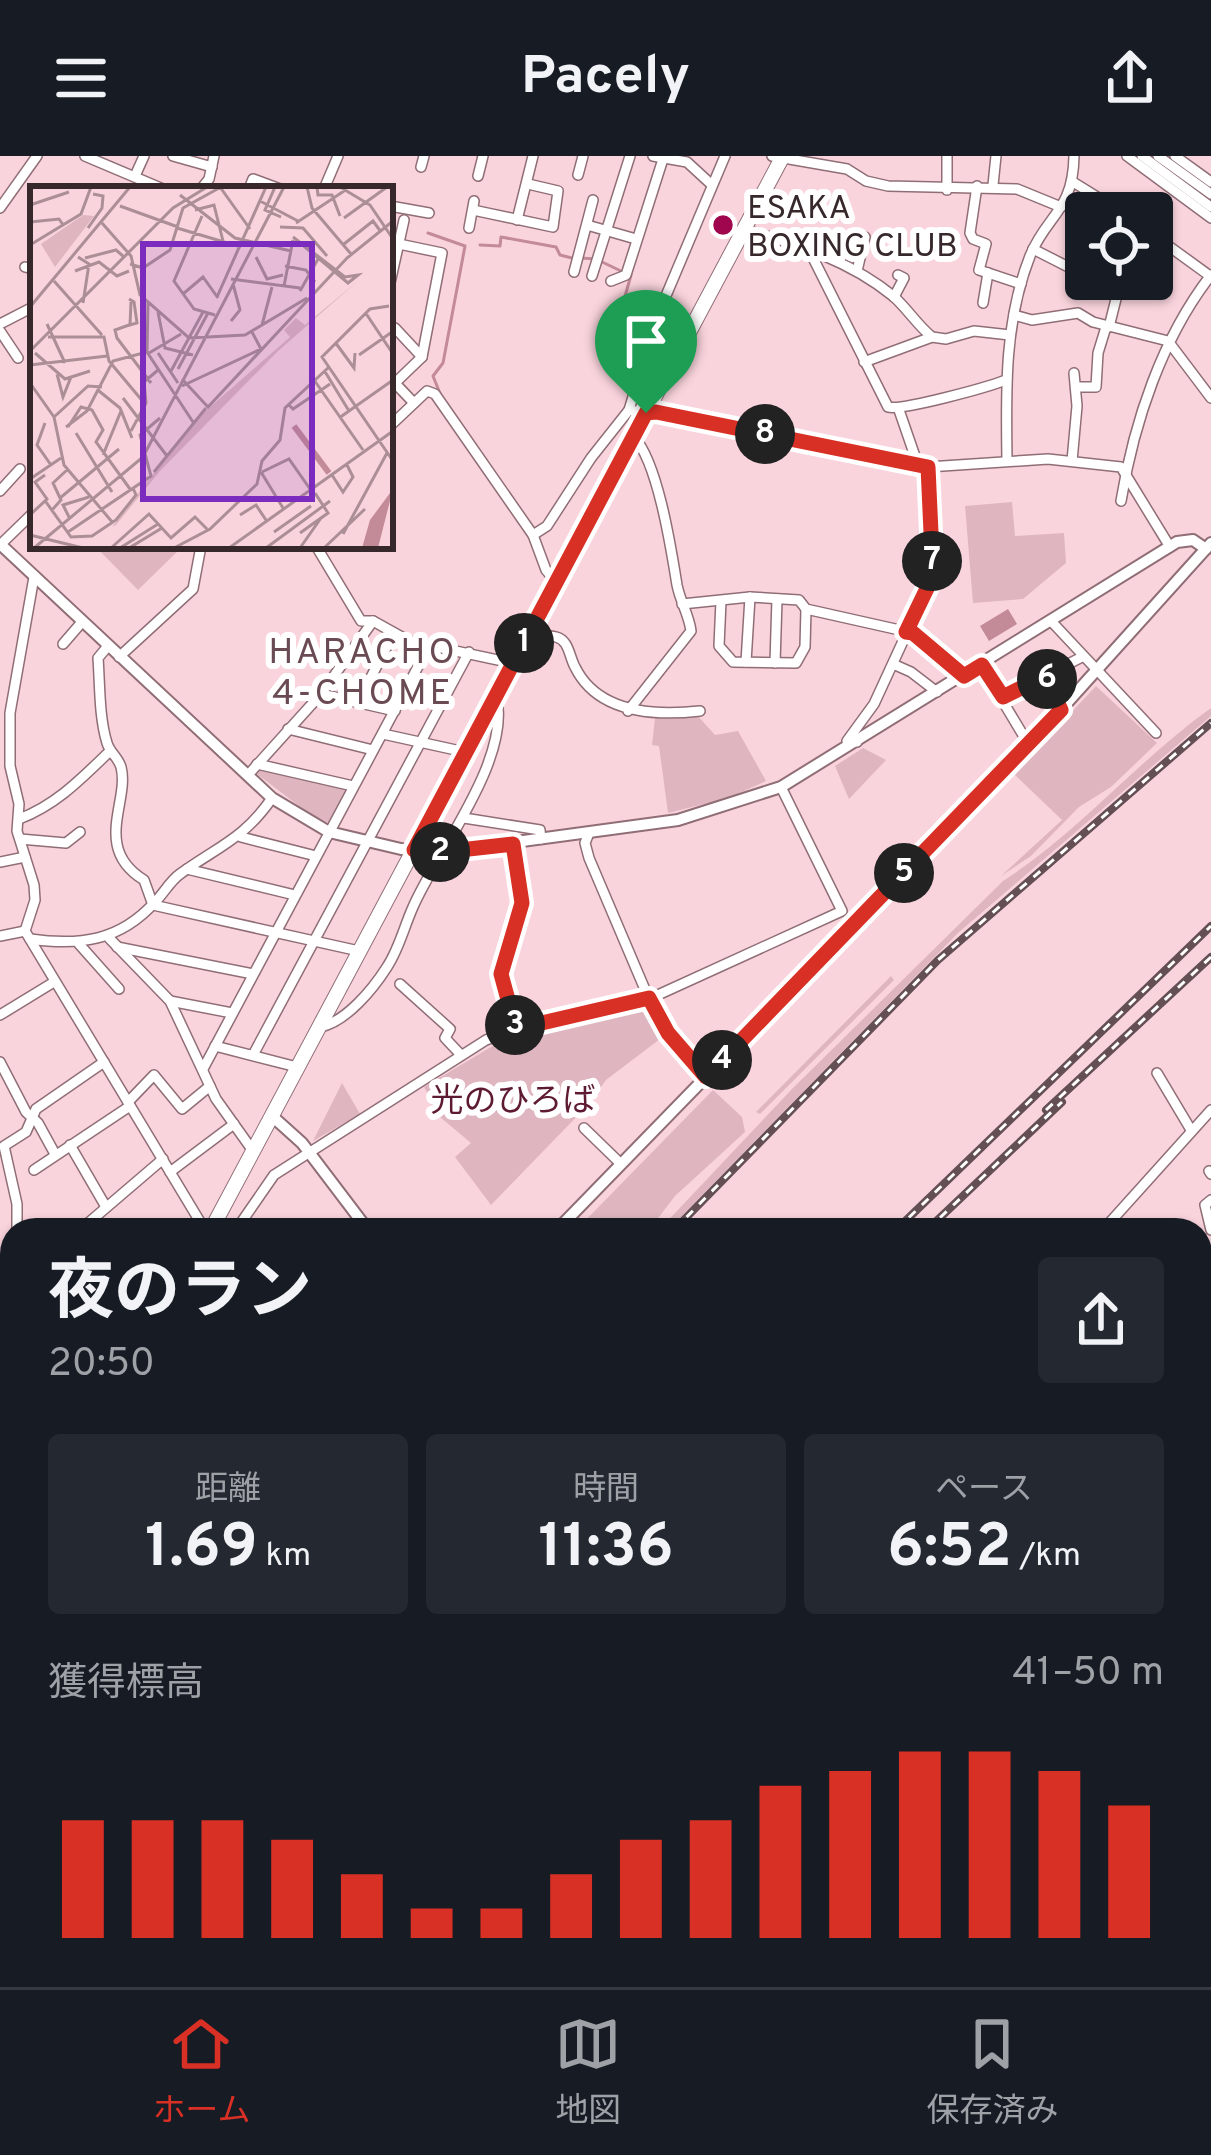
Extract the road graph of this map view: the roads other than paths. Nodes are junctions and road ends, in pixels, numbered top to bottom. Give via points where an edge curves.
1 (36, 156) edge
2 (144, 156) edge
3 (177, 156) edge
4 (338, 156) edge
5 (484, 156) edge
6 (533, 156) edge
7 (583, 156) edge
8 (630, 156) edge
9 (725, 156) edge
10 (946, 156) edge
11 (996, 156) edge
12 (1074, 156) edge
13 (1127, 156) edge
14 (1142, 156) edge
15 (1158, 156) edge
16 (1175, 156) edge
17 (667, 157) edge
18 (779, 157) edge
19 (828, 160) edge
20 (213, 161) edge
21 (91, 162) edge
22 (578, 175) dead end
23 (135, 176) junction
24 (478, 176) dead end
25 (1073, 182) junction
26 (1211, 182) edge
27 (528, 184) junction
28 (712, 185) junction
29 (993, 185) junction
30 (157, 186) edge
31 (329, 186) edge
32 (977, 186) junction
33 (947, 190) junction
34 (1089, 192) edge
35 (1211, 194) edge
36 (593, 200) dead end
37 (393, 207) edge
38 (0, 208) edge
39 (1061, 208) junction
40 (1211, 208) edge
41 (429, 213) dead end
42 (1211, 218) edge
43 (404, 220) dead end
44 (518, 220) junction
45 (587, 225) junction
46 (469, 228) dead end
47 (605, 230) junction
48 (745, 230) junction
49 (865, 237) dead end
50 (636, 239) junction
51 (399, 244) junction
52 (1033, 249) junction
53 (1173, 249) edge
54 (809, 250) junction
55 (576, 263) dead end
56 (1065, 265) edge
57 (393, 270) edge
58 (857, 272) junction
59 (988, 273) junction
60 (898, 275) dead end
61 (592, 276) dead end
62 (1210, 276) edge
63 (610, 281) dead end
64 (1022, 284) junction
65 (894, 297) junction
66 (1115, 300) edge
67 (983, 303) dead end
68 (30, 309) edge
69 (1014, 315) junction
70 (1108, 327) junction
71 (0, 328) edge
72 (395, 328) dead end
73 (1010, 335) junction
74 (932, 337) junction
75 (1168, 341) junction
76 (422, 357) junction
77 (18, 358) dead end
78 (864, 362) junction
79 (1074, 373) dead end
80 (1006, 380) junction
81 (393, 381) edge
82 (1078, 387) junction
83 (1211, 398) edge
84 (414, 403) junction
85 (629, 410) junction
86 (899, 410) junction
87 (646, 413) junction
88 (393, 423) edge
89 (634, 437) junction
90 (1007, 460) junction
91 (1072, 461) junction
92 (923, 466) junction
93 (20, 469) dead end
94 (1126, 470) junction
95 (0, 491) edge
96 (1121, 501) dead end
97 (30, 516) edge
98 (533, 535) junction
99 (0, 545) edge
100 (1209, 546) edge
101 (1170, 547) junction
102 (200, 549) edge
103 (318, 549) edge
104 (34, 577) junction
105 (556, 582) junction
106 (749, 597) junction
107 (777, 599) junction
108 (721, 601) junction
109 (682, 604) junction
110 (806, 609) junction
111 (373, 621) junction
112 (1051, 621) junction
113 (82, 622) junction
114 (906, 632) junction
115 (394, 633) junction
116 (527, 635) junction
117 (63, 644) dead end
118 (108, 646) junction
119 (429, 646) junction
120 (469, 652) junction
121 (119, 657) junction
122 (1082, 657) junction
123 (746, 662) junction
124 (512, 663) junction
125 (775, 663) junction
126 (893, 664) junction
127 (982, 665) junction
128 (1096, 672) junction
129 (964, 676) junction
130 (1045, 676) junction
131 (937, 692) junction
132 (321, 694) junction
133 (496, 694) junction
134 (1003, 697) junction
135 (358, 702) junction
136 (1061, 710) junction
137 (395, 711) junction
138 (628, 711) junction
139 (700, 711) dead end
140 (5, 714) edge
141 (288, 729) junction
142 (1156, 733) dead end
143 (383, 734) junction
144 (421, 742) junction
145 (856, 742) junction
146 (1029, 745) junction
147 (373, 749) junction
148 (109, 752) junction
149 (466, 752) junction
150 (256, 764) junction
151 (248, 776) junction
152 (353, 786) junction
153 (782, 787) junction
154 (272, 798) junction
155 (464, 818) junction
156 (19, 830) junction
157 (80, 832) dead end
158 (329, 832) junction
159 (589, 833) junction
160 (0, 835) edge
161 (241, 837) junction
162 (542, 839) junction
163 (368, 840) junction
164 (513, 844) junction
165 (414, 850) junction
166 (442, 852) junction
167 (316, 856) junction
168 (25, 857) junction
169 (0, 862) edge
170 (187, 869) junction
171 (295, 895) junction
172 (153, 905) junction
173 (276, 932) junction
174 (27, 935) junction
175 (0, 936) edge
176 (314, 941) junction
177 (113, 942) junction
178 (79, 944) junction
179 (359, 951) junction
180 (253, 974) junction
181 (54, 982) junction
182 (400, 984) dead end
183 (119, 989) dead end
184 (649, 998) junction
185 (170, 1000) junction
186 (232, 1013) junction
187 (0, 1015) edge
188 (320, 1027) junction
189 (516, 1029) junction
190 (215, 1046) junction
191 (253, 1055) junction
192 (460, 1055) junction
193 (0, 1062) edge
194 (104, 1062) junction
195 (297, 1066) junction
196 (203, 1069) junction
197 (1157, 1073) dead end
198 (706, 1077) junction
199 (210, 1085) junction
200 (129, 1104) junction
201 (1211, 1110) edge
202 (272, 1116) junction
203 (32, 1119) junction
204 (234, 1124) junction
205 (1191, 1130) junction
206 (591, 1132) dead end
207 (2, 1145) edge
208 (70, 1145) junction
209 (253, 1151) junction
210 (309, 1151) junction
211 (55, 1154) junction
212 (163, 1159) junction
213 (620, 1164) junction
214 (34, 1170) dead end
215 (170, 1172) junction
216 (106, 1208) junction
217 (17, 1218) edge
218 (94, 1218) edge
219 (200, 1218) edge
220 (215, 1218) edge
221 (244, 1218) edge
222 (359, 1218) edge
223 (568, 1218) edge
224 (1114, 1218) edge

1 - 38 street
2 - 23 street
3 - 20 street
4 - 31 street
5 - 24 street
6 - 27 street
7 - 22 street
8 - 47 street
9 - 28 street
10 - 33 street
11 - 29 street
12 - 25 street
13 - 42 street
14 - 40 street
15 - 35 street
16 - 26 street
17 - 28 street via 687,162
17 - 50 street
18 - 19 street
18 - 48 main road
19 - 33 street via 866,181
21 - 23 street
23 - 30 street
25 - 34 street
25 - 39 street
27 - 44 street
27 - 44 street via 558,191 553,227
28 - 85 street
29 - 32 street
29 - 39 street via 1017,185
32 - 33 street
32 - 59 street via 970,233 986,244 979,270
36 - 45 street
37 - 41 street
39 - 52 street
43 - 51 street
44 - 46 street via 473,206
45 - 47 street
45 - 55 street
47 - 50 street
47 - 61 street
48 - 54 street
48 - 87 main road
49 - 58 street
50 - 63 street via 626,273
51 - 57 street
51 - 76 street via 442,253
52 - 56 street
52 - 64 street
53 - 62 street
54 - 58 street
54 - 78 street
58 - 65 street
59 - 64 street
59 - 67 street
60 - 65 street via 904,278
62 - 75 street
64 - 69 street
65 - 74 street
66 - 70 street
68 - 71 street
69 - 70 street via 1078,313
69 - 73 street
70 - 75 street
70 - 82 street via 1096,387
71 - 77 street
72 - 76 street
73 - 74 street
73 - 80 street
74 - 78 street
75 - 83 street via 1199,371
75 - 94 street
76 - 81 street
78 - 86 street via 884,403
79 - 82 street
80 - 86 street
80 - 90 street
81 - 84 street
82 - 91 street
84 - 88 street
84 - 98 street via 435,394
85 - 87 street
85 - 98 street
86 - 92 street
87 - 89 main road
87 - 92 street
89 - 105 main road
89 - 109 street via 658,491
90 - 91 street
90 - 92 street
91 - 94 street
92 - 114 street via 933,576
93 - 95 street
94 - 96 street
94 - 101 street
97 - 99 street
98 - 105 street
99 - 104 street
100 - 101 street via 1188,539
100 - 128 street
101 - 112 street
102 - 121 street via 193,589
103 - 111 street via 361,622
104 - 113 street
104 - 140 street
105 - 116 main road
106 - 107 street
106 - 108 street
106 - 123 street
107 - 110 street via 800,600
107 - 125 street
108 - 109 street
108 - 123 street via 719,646 733,662
109 - 138 street via 691,631
110 - 114 street
110 - 125 street via 796,663
111 - 115 street
111 - 132 street
112 - 122 street
112 - 127 street
113 - 117 street
113 - 118 street
114 - 126 street
114 - 129 street
115 - 119 street
115 - 135 street
116 - 124 main road
116 - 138 street via 566,643 583,680
118 - 121 street
118 - 148 street via 98,658
119 - 120 street
119 - 137 street
120 - 124 street
120 - 144 street
121 - 151 street
122 - 128 street
122 - 130 street
123 - 125 street
124 - 133 main road
126 - 131 street
126 - 145 street via 847,741
127 - 129 street
127 - 134 street
128 - 136 street
128 - 142 street
129 - 131 street
130 - 134 street
130 - 136 street
131 - 145 street
132 - 135 street
132 - 141 street
133 - 149 main road
133 - 155 street via 491,751
134 - 146 street
135 - 137 street
136 - 146 street
137 - 143 street
138 - 139 street
140 - 156 street
141 - 147 street
141 - 150 street
143 - 144 street
143 - 147 street
144 - 149 street
144 - 163 street
145 - 153 street
146 - 198 street
147 - 152 street
148 - 156 street
148 - 172 street via 122,770 117,847
149 - 165 main road
150 - 151 street
150 - 152 street
151 - 154 street
152 - 158 street
153 - 159 street via 678,820
153 - 184 street via 842,911
154 - 158 street
154 - 161 street
155 - 162 street via 540,830
155 - 166 street
156 - 157 street via 68,846
156 - 160 street
156 - 168 street
158 - 163 street
158 - 167 street
159 - 162 street
159 - 184 street via 589,858
161 - 167 street
161 - 170 street
162 - 164 street
163 - 165 street
163 - 176 street
164 - 166 street
164 - 189 street via 522,903 501,974
165 - 166 street
165 - 179 main road
166 - 188 street via 388,967 342,1018
167 - 171 street
168 - 169 street
168 - 174 street via 35,900
170 - 171 street
170 - 172 street
171 - 173 street
172 - 173 street
172 - 177 street
173 - 176 street
173 - 180 street
174 - 175 street
174 - 178 street
174 - 181 street
176 - 179 street
176 - 191 street
177 - 178 street
177 - 180 street
177 - 185 street
178 - 183 street
179 - 188 main road
180 - 186 street
181 - 187 street
181 - 194 street
182 - 192 street via 450,1029 446,1038
184 - 189 street
184 - 198 street
185 - 186 street
185 - 196 street
186 - 190 street
188 - 195 main road
189 - 192 street
190 - 191 street
190 - 196 street
191 - 195 street
192 - 210 street
193 - 203 street
194 - 200 street
194 - 203 street
195 - 202 main road
196 - 199 street
197 - 205 street
198 - 213 street
199 - 200 street via 182,1109 154,1075
199 - 204 street
200 - 208 street
200 - 212 street
201 - 205 street
202 - 209 main road
202 - 210 street
203 - 207 street
203 - 211 street
204 - 209 street
204 - 215 street
205 - 224 street
206 - 213 street
207 - 217 street
208 - 211 street
208 - 216 street
209 - 220 main road
210 - 221 street via 274,1175
210 - 222 street
211 - 214 street
212 - 215 street
212 - 216 street
213 - 223 street
215 - 219 street
216 - 218 street

